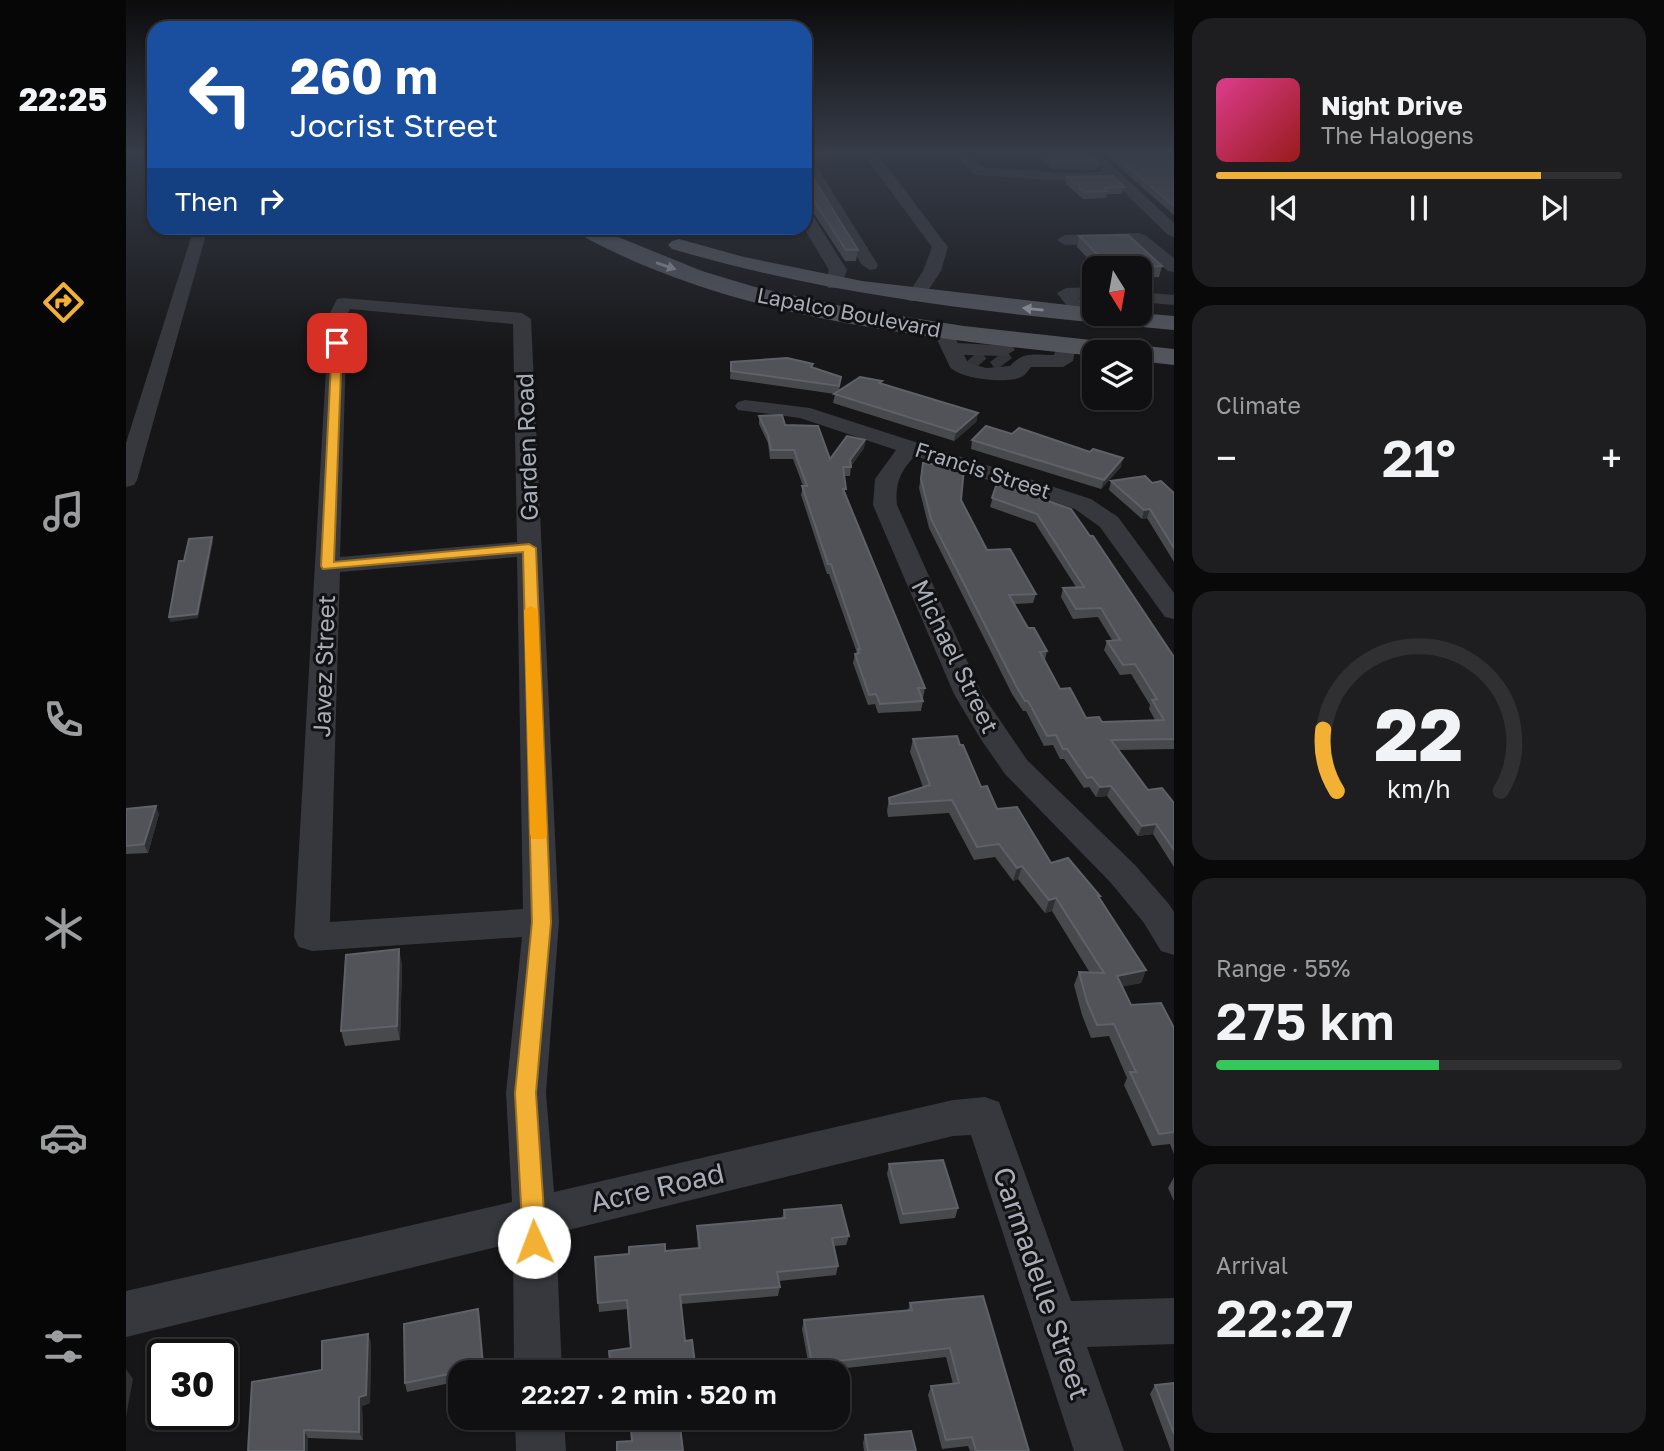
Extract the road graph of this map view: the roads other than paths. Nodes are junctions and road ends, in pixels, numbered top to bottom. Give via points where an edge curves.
1 (842, 219) edge
2 (919, 219) edge
3 (1160, 219) edge
4 (812, 230) edge
5 (1174, 232) edge
6 (198, 235) edge
7 (597, 235) edge
8 (662, 239) dead end
9 (1065, 240) dead end
10 (870, 265) junction
11 (1174, 267) edge
12 (773, 271) junction
13 (835, 275) junction
14 (721, 285) junction
15 (867, 290) junction
16 (1082, 292) edge
17 (915, 297) junction
18 (1152, 298) edge
19 (1174, 300) edge
20 (826, 311) junction
21 (1082, 314) joint
22 (522, 319) joint
23 (1152, 321) edge
24 (1174, 323) edge
25 (1066, 345) junction
26 (1082, 347) edge
27 (966, 354) junction
28 (1152, 354) edge
29 (1005, 356) junction
30 (1174, 357) edge
31 (745, 406) dead end
32 (914, 447) junction
33 (126, 480) edge
34 (529, 548) junction
35 (327, 566) junction
36 (1170, 600) edge
37 (541, 922) junction
38 (1174, 942) edge
39 (985, 1115) joint
40 (534, 1216) junction
41 (126, 1314) edge
42 (1174, 1321) edge
43 (1056, 1325) junction
44 (538, 1360) edge
45 (540, 1430) edge
46 (541, 1451) edge
47 (1099, 1451) edge

1 - 10 street
2 - 17 street via 940,247 932,271
3 - 5 street
4 - 13 street
6 - 33 street
7 -> 14 main road, Lapalco Boulevard
8 - 12 main road, Lapalco Boulevard
9 - 11 street via 1139,238
10 - 13 street
10 - 15 street via 876,277
12 - 13 main road, Lapalco Boulevard
12 - 14 main road via 789,286
13 - 15 main road, Lapalco Boulevard
14 - 20 main road, Lapalco Boulevard
15 - 17 main road, Lapalco Boulevard
15 - 20 main road via 816,292 812,296
16 - 21 street via 1066,293
21 -> 17 main road, Lapalco Boulevard
18 - 19 street
20 - 27 main road, Lapalco Boulevard via 883,323
22 - 34 street, Garden Road
22 - 35 street, Javez Street via 343,303 338,315
23 - 24 main road, Lapalco Boulevard
25 - 26 main road, Lapalco Boulevard
25 - 29 main road, Lapalco Boulevard
25 - 29 street via 1063,361
27 - 29 main road, Lapalco Boulevard
27 - 29 street
28 - 30 main road
31 - 32 street, Francis Street via 803,412
32 - 36 street, Francis Street via 1083,504 1109,522
32 - 38 street, Michael Street via 895,462 887,478 885,505 968,694 1016,767 1124,874
34 - 35 street
34 - 37 street, Garden Road
35 - 37 street, Javez Street via 312,937
37 - 40 street, Garden Road via 526,1093
39 - 40 street, Acre Road via 953,1118
39 - 43 street, Carmadelle Street
40 - 41 street, Acre Road
40 - 44 street, Garden Road
42 - 43 street
43 - 47 street, Carmadelle Street
45 - 46 street

